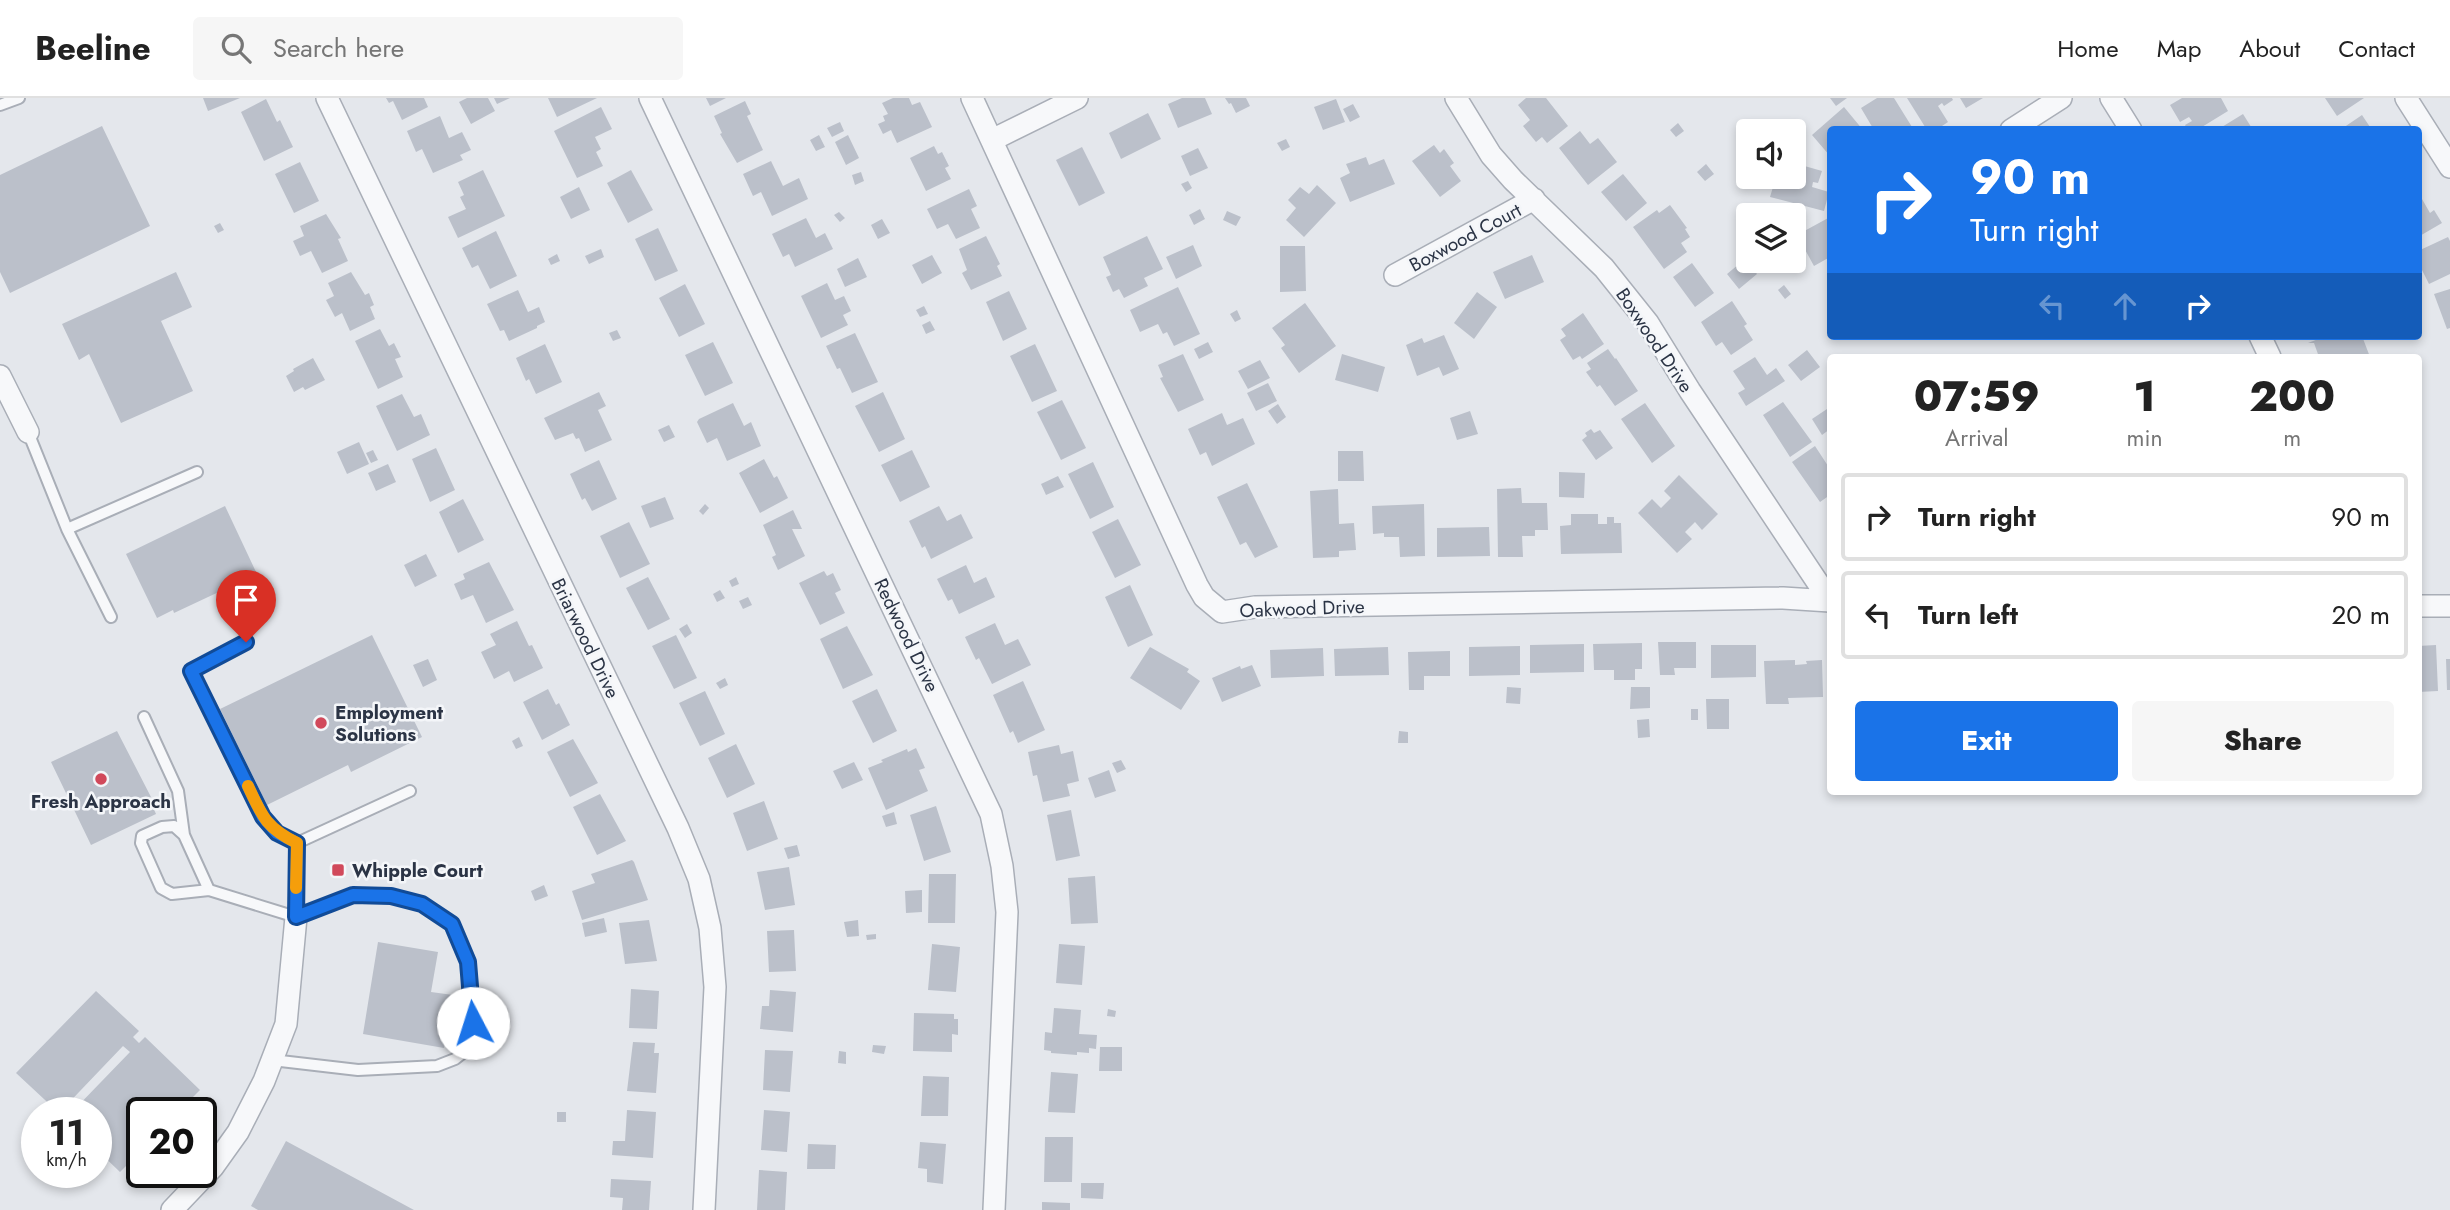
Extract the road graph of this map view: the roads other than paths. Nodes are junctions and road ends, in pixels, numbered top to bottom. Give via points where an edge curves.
1 (19, 98) edge
2 (327, 98) edge
3 (650, 98) edge
4 (972, 98) edge
5 (1077, 98) edge
6 (1456, 98) edge
7 (2061, 98) edge
8 (2110, 98) edge
9 (2406, 98) edge
10 (0, 106) edge
11 (2017, 126) edge
12 (2128, 126) edge
13 (2443, 139) edge
14 (992, 140) junction
15 (2450, 167) edge
16 (1534, 199) junction
17 (1395, 275) dead end
18 (0, 376) edge
19 (28, 432) joint
20 (197, 472) dead end
21 (67, 529) junction
22 (1827, 596) edge
23 (1827, 601) edge
24 (2422, 606) edge
25 (2450, 606) edge
26 (111, 617) dead end
27 (246, 642) dead end
28 (144, 717) dead end
29 (410, 791) dead end
30 (184, 835) junction
31 (297, 843) junction
32 (209, 890) junction
33 (296, 917) junction
34 (272, 1060) junction
35 (180, 1207) edge
36 (704, 1210) edge
37 (994, 1210) edge

1 - 10 lane
2 - 36 street, Briarwood Drive via 699,880 710,928 715,987
3 - 37 street, Redwood Drive via 991,814 1007,912
4 - 14 street, Oakwood Drive
5 - 14 street
6 - 16 street, Boxwood Drive via 1491,155
7 - 11 street
8 - 12 street
9 - 13 street
13 - 15 street
14 - 23 street, Oakwood Drive via 1197,584 1222,612 1269,607
16 - 17 street, Boxwood Court
16 - 22 street, Boxwood Drive via 1604,268 1648,323
18 - 19 street
19 - 21 lane
20 - 21 lane
21 - 26 lane
24 - 25 street
27 - 31 lane via 191,671 263,817 277,833
28 - 30 lane via 178,791
29 - 31 lane
30 - 32 lane
30 - 32 lane via 174,826 162,827 142,836 141,843 161,888 172,894
31 - 33 lane
32 - 33 lane
33 - 34 street via 286,1024
33 - 34 lane via 353,895 391,896 422,904 452,924 468,962 473,1023 469,1048 437,1066 358,1070
34 - 35 street via 238,1132

